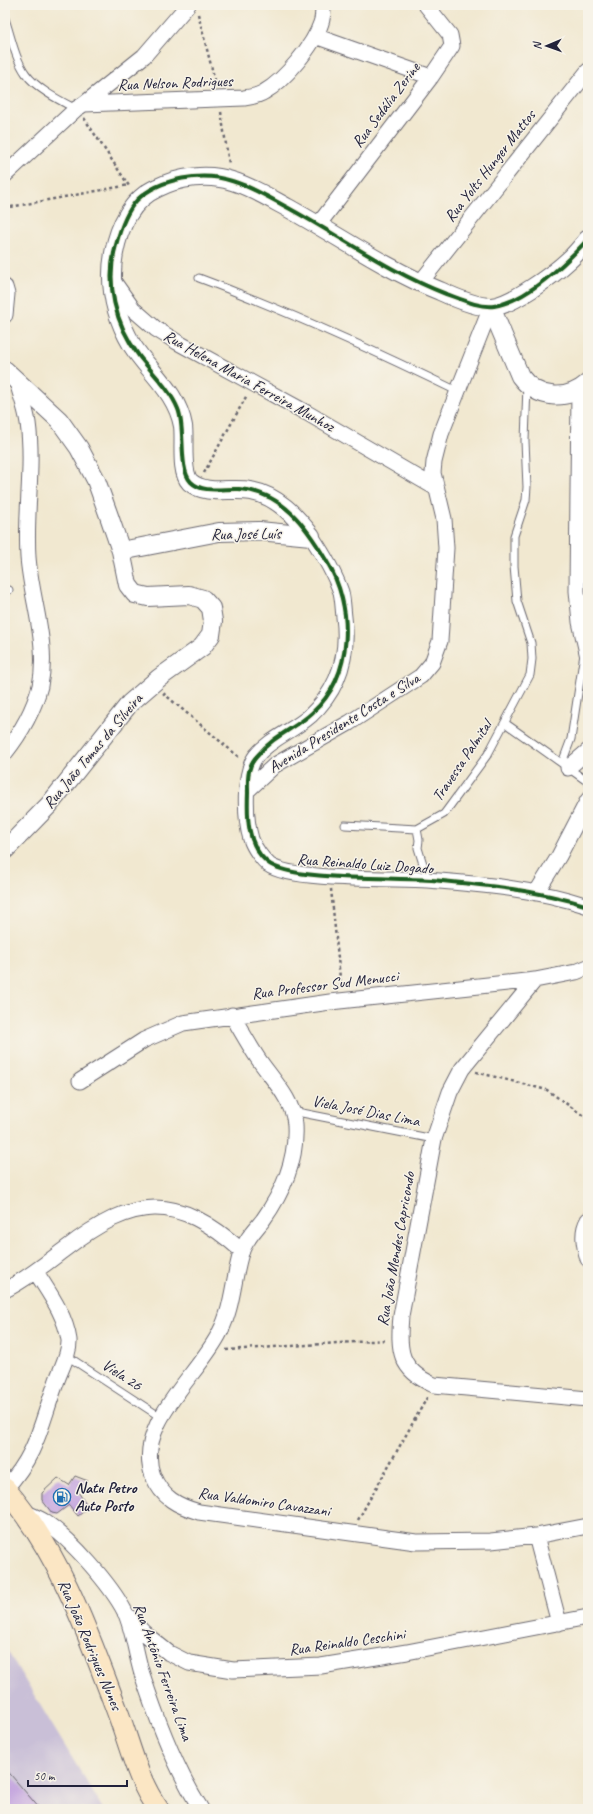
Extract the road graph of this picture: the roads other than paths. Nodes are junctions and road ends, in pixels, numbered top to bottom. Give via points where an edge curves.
1 (188, 5) edge
2 (322, 5) edge
3 (426, 5) edge
4 (5, 19) edge
5 (315, 36) junction
6 (588, 71) edge
7 (431, 77) junction
8 (80, 107) junction
9 (5, 175) edge
10 (318, 225) junction
11 (588, 238) edge
12 (111, 278) junction
13 (199, 278) dead end
14 (420, 283) junction
15 (5, 286) edge
16 (491, 307) junction
17 (5, 315) edge
18 (11, 376) edge
19 (527, 385) junction
20 (584, 387) edge
21 (458, 391) junction
22 (584, 451) edge
23 (436, 488) junction
24 (311, 536) junction
25 (121, 551) junction
26 (587, 652) edge
27 (505, 723) junction
28 (588, 751) edge
29 (5, 753) edge
30 (565, 766) junction
31 (588, 782) edge
32 (248, 790) junction
33 (588, 800) edge
34 (345, 826) dead end
35 (417, 829) junction
36 (5, 850) edge
37 (428, 880) junction
38 (536, 893) junction
39 (588, 906) edge
40 (588, 967) edge
41 (535, 980) junction
42 (232, 1015) junction
43 (80, 1081) dead end
44 (292, 1111) junction
45 (434, 1139) junction
46 (588, 1220) edge
47 (242, 1251) junction
48 (588, 1259) edge
49 (36, 1272) junction
50 (5, 1290) edge
51 (67, 1356) junction
52 (588, 1399) edge
53 (162, 1418) junction
54 (5, 1489) edge
55 (23, 1512) junction
56 (588, 1526) edge
57 (536, 1536) junction
58 (125, 1613) junction
59 (588, 1617) edge
60 (560, 1623) junction
61 (158, 1809) edge
62 (201, 1809) edge

1 - 8 street via 144,56
2 - 5 street, Rua Nelson Rodrigues via 321,23
3 - 7 street, Rua Sedália Zerine via 450,36 452,43
4 - 8 lane via 26,74 57,98
5 - 7 street
5 - 8 street, Rua Nelson Rodrigues via 276,84 256,96
6 - 14 street, Rua Yolts Hunger Mattos
7 - 10 street, Rua Sedália Zerine
8 - 9 street
10 - 12 street via 231,180 212,177 171,181 153,190 133,192 114,251
10 - 14 street via 387,267
11 - 16 street via 569,260 547,278 520,296
12 - 23 street, Rua Helena Maria Ferreira Munhoz via 133,309 156,329
12 - 24 street via 118,314 127,336 178,408 183,426 185,470 189,481 209,490 236,489 270,497 289,511
13 - 21 lane via 378,352
14 - 16 street via 452,296
15 - 17 street
16 - 19 street via 520,376
16 - 21 street, Avenida Presidente Costa e Silva
18 - 25 street, Rua João Tomas da Silveira via 58,420 80,448 96,480
18 - 29 street via 24,404 28,424 28,557 43,660 40,686 30,711
19 - 20 street via 538,392 553,396 566,395
19 - 27 lane via 527,487 526,500 514,536 514,585 520,616 531,643 532,658 530,675
20 - 22 street
21 - 23 street, Avenida Presidente Costa e Silva via 436,450 433,473
22 - 26 street via 577,591
23 - 32 street, Avenida Presidente Costa e Silva via 444,519 446,548 440,641 432,663 421,676 349,723 275,765
24 - 25 street, Rua José Luís via 259,531 219,532
24 - 32 street via 330,566 341,594 345,652 339,677 327,699 308,717 265,747 250,766
25 - 36 street, Rua João Tomas da Silveira via 128,585 135,594 189,595 203,599 211,608 211,635 202,647 130,703 49,806
26 - 30 lane
27 - 30 lane, Travessa Palmital
27 - 35 lane, Travessa Palmital via 488,754 444,814
28 - 30 street
30 - 31 lane, Travessa Palmital
32 - 37 street, Rua Reinaldo Luiz Dogado via 247,816 252,840 259,854 270,866 304,875
33 - 38 street via 559,856
34 - 35 lane
35 - 37 lane via 418,848
37 - 38 street, Rua Reinaldo Luiz Dogado
38 - 39 street, Rua Reinaldo Luiz Dogado
40 - 41 street, Rua Professor Sud Menucci
41 - 42 street, Rua Professor Sud Menucci via 343,1000
41 - 45 street, Rua João Mendes Capricondo via 462,1069 450,1092
42 - 43 street, Rua Professor Sud Menucci via 184,1023 144,1040
42 - 44 street, Rua Valdomiro Cavazzani
44 - 45 lane, Viela José Dias Lima
44 - 47 street, Rua Valdomiro Cavazzani via 295,1140 283,1186
45 - 52 street, Rua João Mendes Capricondo via 401,1316 399,1339 403,1359 411,1371 434,1385
46 - 48 street via 583,1235
47 - 49 street via 207,1223 178,1211 159,1207 136,1210 100,1224
47 - 53 street, Rua Valdomiro Cavazzani via 232,1300 221,1330 210,1351 180,1389
49 - 50 street
49 - 51 street via 62,1316 69,1342
51 - 53 lane, Viela 26
51 - 54 street via 54,1387 37,1442 18,1475
53 - 57 street, Rua Valdomiro Cavazzani via 153,1435 149,1452 150,1468 157,1485 168,1499 199,1512 416,1542 491,1541
54 - 55 main road, Rua João Rodrigues Nunes
55 - 58 street, Rua Antônio Ferreira Lima via 45,1522 57,1531 97,1573
55 - 61 main road, Rua João Rodrigues Nunes via 61,1575 96,1654 139,1772
56 - 57 street, Rua Valdomiro Cavazzani
57 - 60 street
58 - 60 street, Rua Reinaldo Ceschini via 144,1633 169,1653 189,1663 233,1670 321,1666
58 - 62 street, Rua Antônio Ferreira Lima via 158,1720 186,1785
59 - 60 street, Rua Reinaldo Ceschini

